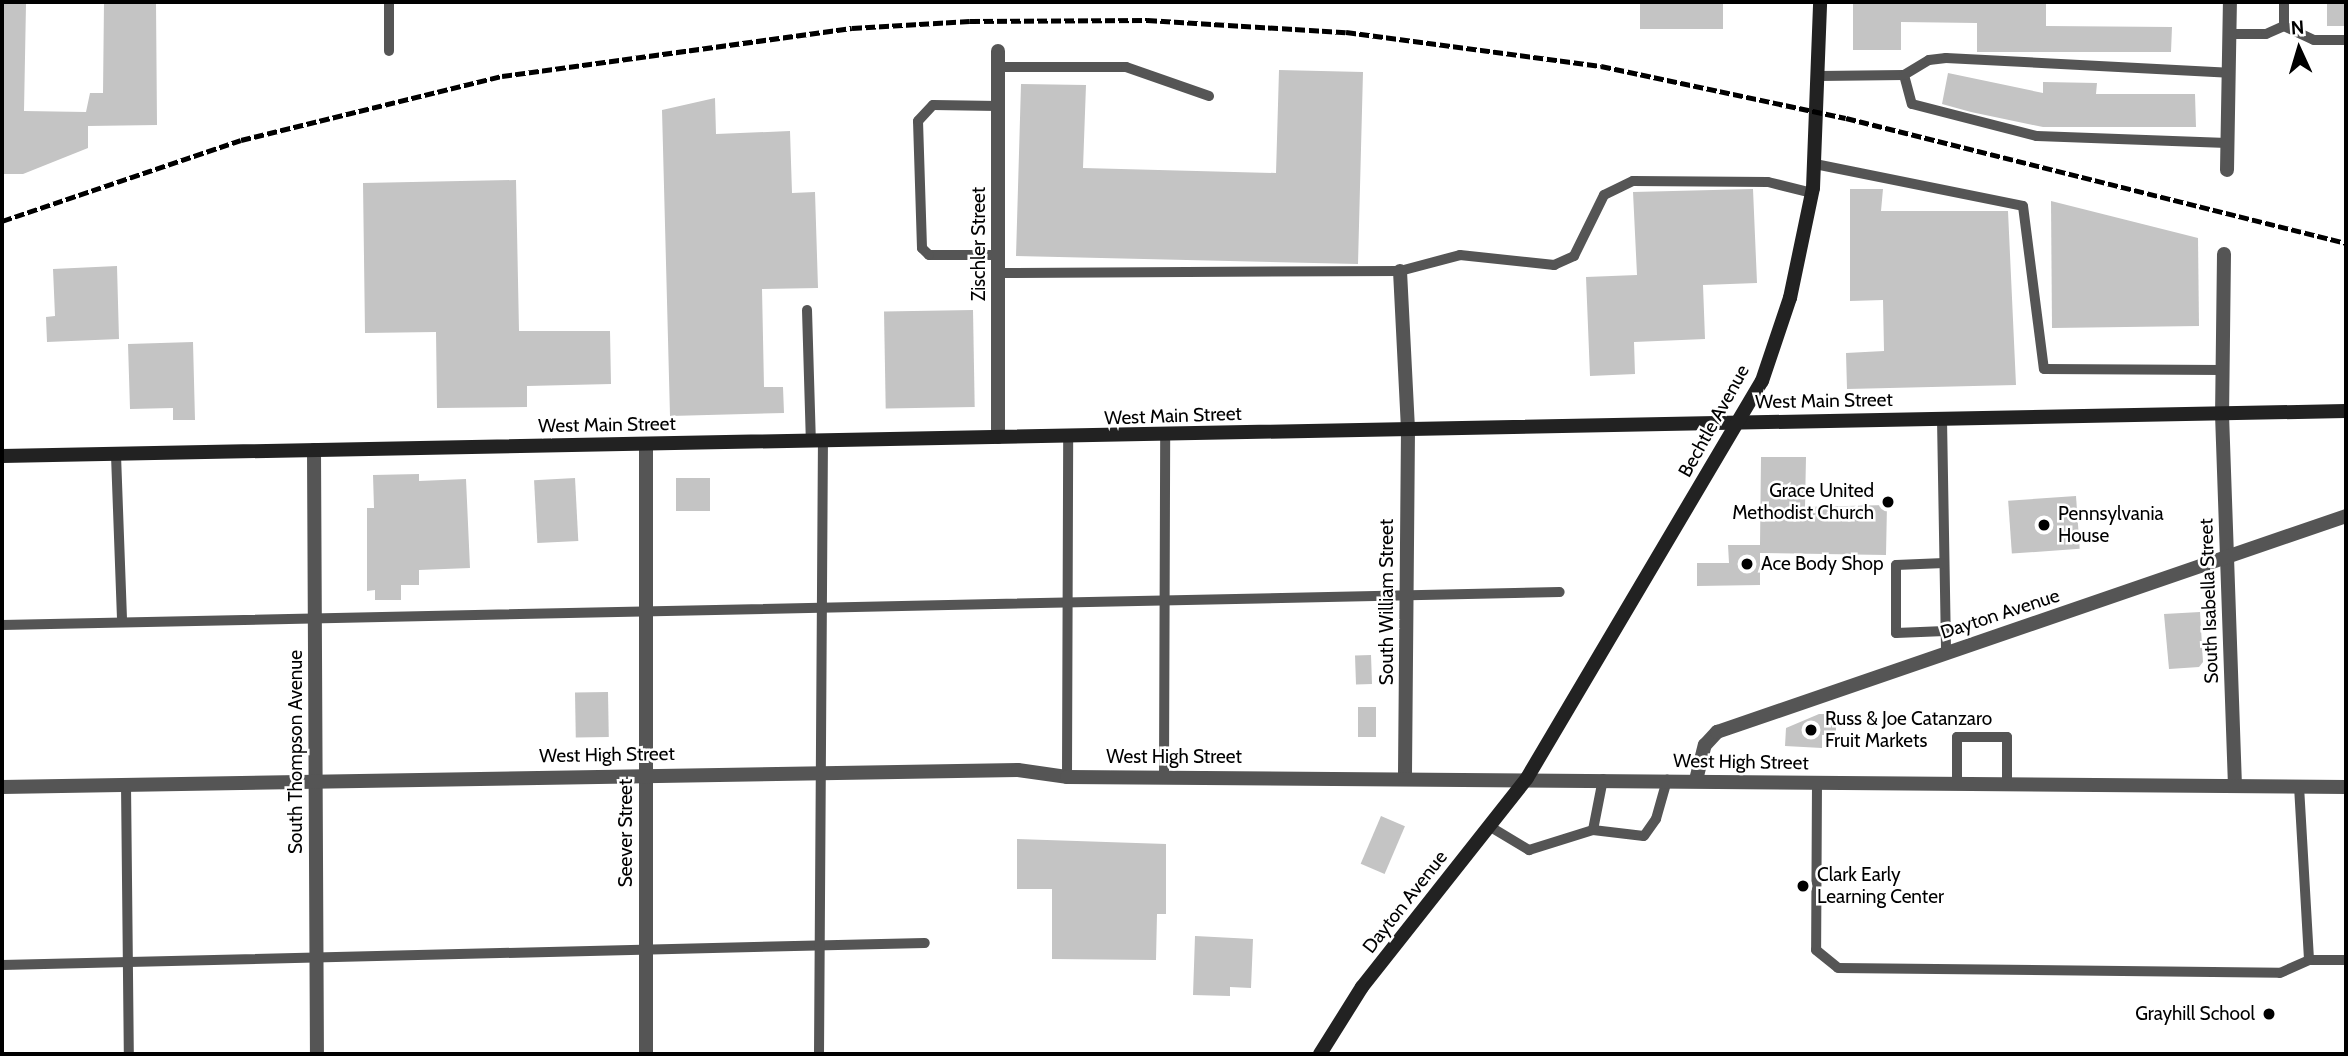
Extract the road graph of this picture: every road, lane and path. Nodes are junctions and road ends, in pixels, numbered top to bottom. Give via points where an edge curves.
1 (389, 2) edge
2 (1820, 2) edge
3 (2230, 2) edge
4 (2284, 2) edge
5 (2284, 26) junction
6 (2230, 34) junction
7 (2346, 40) edge
8 (389, 51) dead end
9 (998, 51) dead end
10 (998, 67) junction
11 (2229, 73) junction
12 (1904, 75) junction
13 (1819, 76) junction
14 (1209, 96) dead end
15 (998, 106) junction
16 (2227, 143) junction
17 (1815, 164) junction
18 (2227, 170) dead end
19 (1812, 193) junction
20 (2224, 254) dead end
21 (998, 255) junction
22 (1400, 271) junction
23 (998, 273) junction
24 (807, 310) dead end
25 (2223, 370) junction
26 (2346, 411) edge
27 (2222, 414) junction
28 (1942, 419) junction
29 (1738, 422) junction
30 (1408, 429) junction
31 (1165, 436) junction
32 (998, 437) junction
33 (1068, 438) junction
34 (817, 441) junction
35 (646, 444) junction
36 (314, 450) junction
37 (116, 454) junction
38 (2, 456) edge
39 (2346, 516) edge
40 (2227, 559) junction
41 (1944, 564) junction
42 (1560, 592) dead end
43 (1406, 593) junction
44 (1167, 597) junction
45 (1068, 600) junction
46 (821, 604) junction
47 (648, 610) junction
48 (316, 617) junction
49 (122, 622) junction
50 (2, 625) edge
51 (1945, 631) junction
52 (1946, 652) junction
53 (821, 772) junction
54 (644, 773) junction
55 (1164, 776) junction
56 (1405, 776) junction
57 (1067, 777) junction
58 (1527, 778) junction
59 (1603, 779) junction
60 (314, 780) junction
61 (1667, 780) junction
62 (1696, 780) junction
63 (1817, 782) junction
64 (1957, 782) junction
65 (126, 784) junction
66 (2007, 784) junction
67 (2235, 786) junction
68 (2299, 786) junction
69 (2, 787) edge
70 (2346, 787) edge
71 (1489, 826) junction
72 (1593, 830) junction
73 (925, 943) dead end
74 (821, 946) junction
75 (646, 947) junction
76 (314, 956) junction
77 (2309, 960) junction
78 (2346, 960) edge
79 (127, 962) junction
80 (2, 965) edge
81 (129, 1054) edge
82 (317, 1054) edge
83 (646, 1054) edge
84 (819, 1054) edge
85 (1320, 1054) edge

1 - 8 lane
2 - 13 street, Bechtle Avenue
3 - 6 street
4 - 5 lane
5 - 6 lane via 2266,34
5 - 7 lane via 2314,40
6 - 11 street
9 - 10 street, Zischler Street
10 - 14 lane via 1126,67
10 - 15 street, Zischler Street
11 - 12 lane via 1946,58 1929,60
11 - 16 street
12 - 13 lane
12 - 16 lane via 1912,104 2036,136
13 - 17 street, Bechtle Avenue
15 - 21 street, Zischler Street
15 - 21 lane via 933,105 918,121 921,238 929,255
16 - 18 street
17 - 19 street, Bechtle Avenue
17 - 25 lane via 2024,206 2044,369
19 - 22 lane via 1768,182 1633,181 1604,195 1574,256 1554,265 1461,255
19 - 29 street, Bechtle Avenue via 1790,298 1762,381
20 - 25 street, South Isabella Street
21 - 23 street, Zischler Street
22 - 23 lane
22 - 30 street, South William Street
23 - 32 street, Zischler Street
24 - 34 lane
25 - 27 street, South Isabella Street
26 - 27 street, West Main Street
27 - 28 street, West Main Street
27 - 40 street, South Isabella Street
28 - 29 street, West Main Street
28 - 41 lane
29 - 30 street, West Main Street
29 - 58 street, Bechtle Avenue
30 - 31 street, West Main Street
30 - 43 street, South William Street
31 - 33 street, West Main Street
31 - 44 lane
32 - 33 street, West Main Street
32 - 34 street, West Main Street
33 - 45 lane
34 - 35 street, West Main Street
34 - 46 lane
35 - 36 street, West Main Street
35 - 47 street, Seever Street
36 - 37 street, West Main Street
36 - 48 street, South Thompson Avenue
37 - 38 street, West Main Street
37 - 49 lane
39 - 40 street, Dayton Avenue
40 - 52 street, Dayton Avenue
40 - 67 street, South Isabella Street
41 - 51 lane
41 - 51 lane via 1896,565 1896,633
42 - 43 lane
43 - 44 lane
43 - 56 street, South William Street
44 - 45 lane
44 - 55 lane
45 - 46 lane
45 - 57 lane
46 - 47 lane
46 - 53 lane
47 - 48 lane
47 - 54 street, Seever Street
48 - 49 lane
48 - 60 street, South Thompson Avenue
49 - 50 lane
51 - 52 lane
52 - 62 street, Dayton Avenue via 1717,732 1705,745
53 - 54 street, West High Street
53 - 57 street, West High Street via 1018,770
53 - 74 lane
54 - 60 street, West High Street
54 - 75 street, Seever Street
55 - 56 street, West High Street
55 - 57 street, West High Street
56 - 58 street, West High Street
58 - 59 street, West High Street
58 - 71 street, Dayton Avenue
59 - 61 street, West High Street
59 - 72 lane
60 - 65 street, West High Street
60 - 76 street, South Thompson Avenue
61 - 62 street, West High Street
61 - 72 lane via 1656,819 1644,836
62 - 63 street, West High Street
63 - 64 street, West High Street
63 - 77 lane via 1816,950 1838,968 2280,972
64 - 66 street, West High Street
64 - 66 lane via 1957,737 2007,737
65 - 69 street, West High Street
65 - 79 lane
66 - 67 street, West High Street
67 - 68 street, West High Street
68 - 70 street, West High Street
68 - 77 lane
71 - 72 lane via 1529,850
71 - 85 street, Dayton Avenue via 1362,986
73 - 74 lane
74 - 75 lane
74 - 84 lane
75 - 76 lane
75 - 83 street, Seever Street
76 - 79 lane
76 - 82 street, South Thompson Avenue
77 - 78 lane
79 - 80 lane
79 - 81 lane

